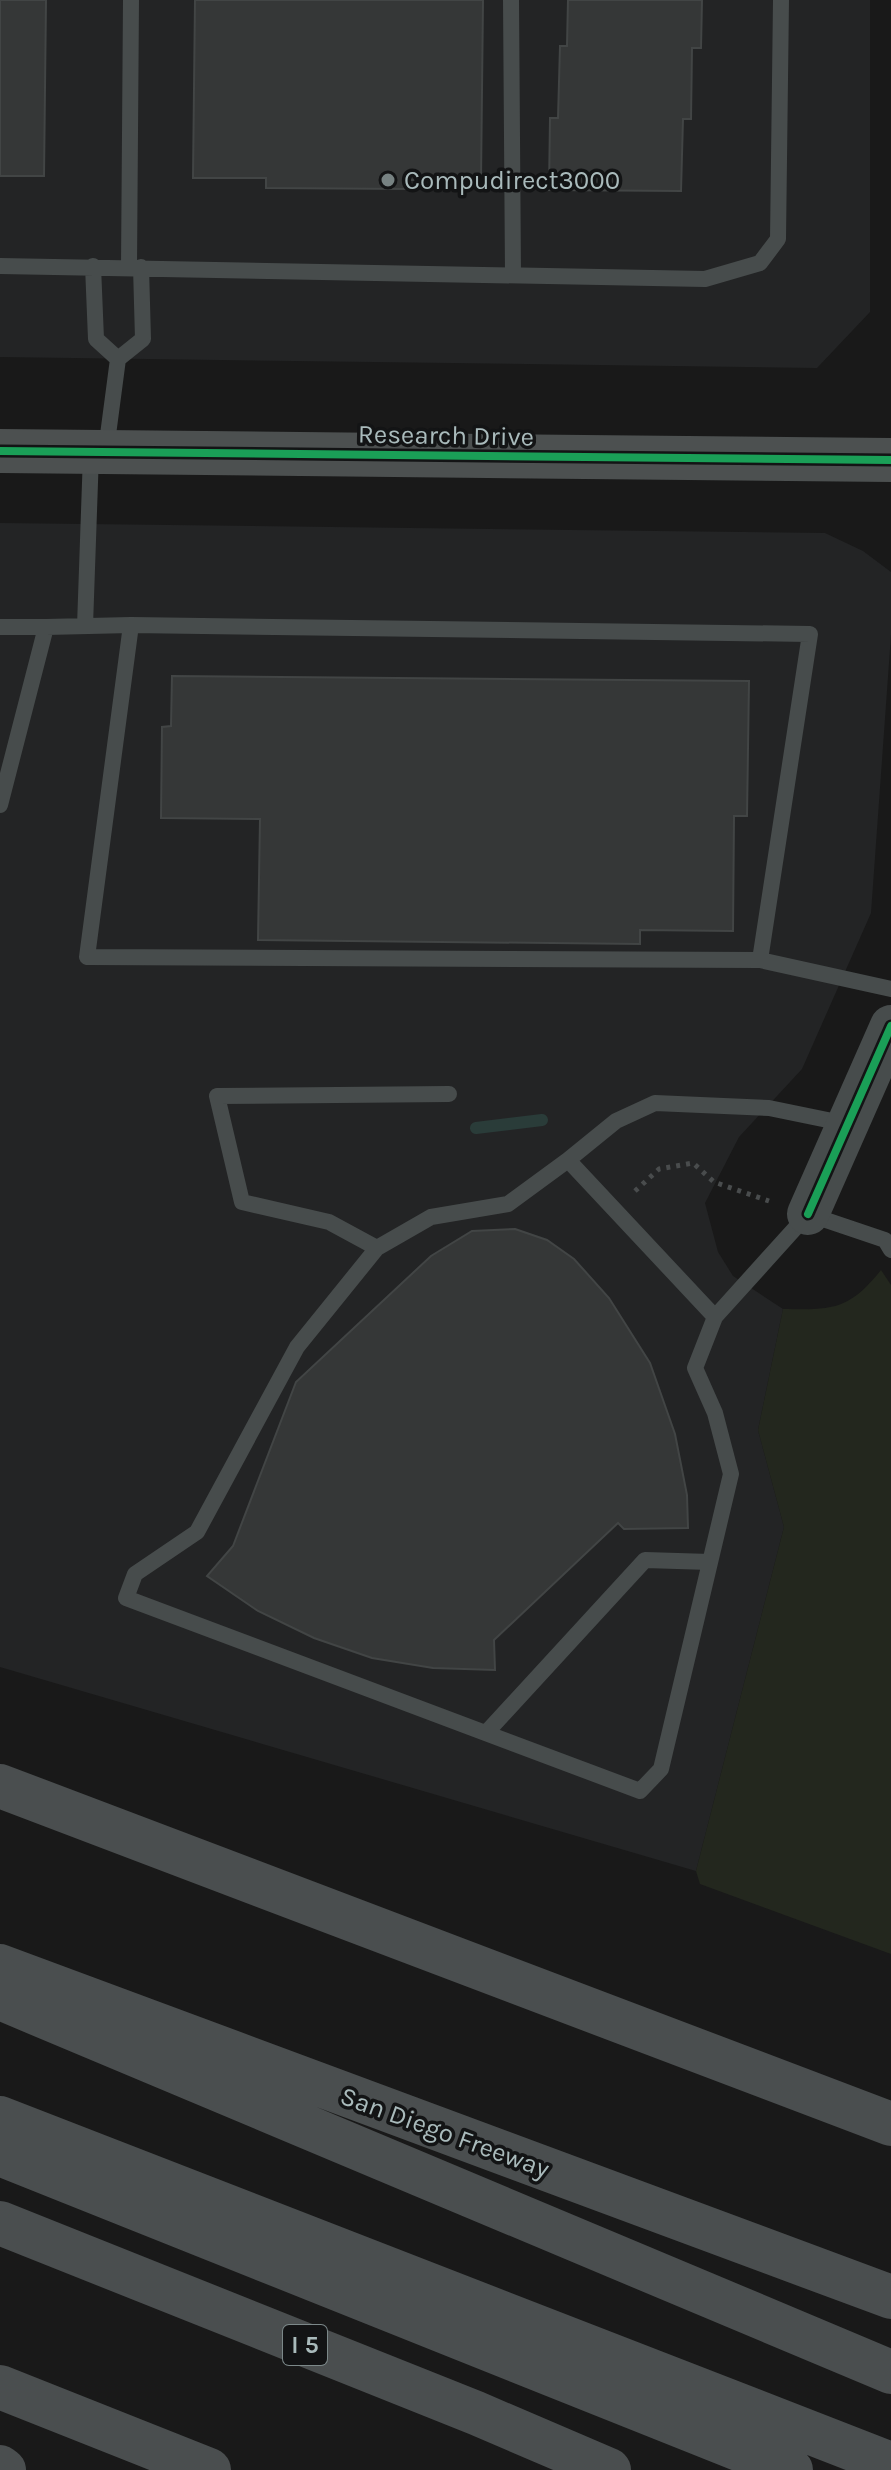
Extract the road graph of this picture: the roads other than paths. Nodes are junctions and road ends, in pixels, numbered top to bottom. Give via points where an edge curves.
1 (131, 0) edge
2 (511, 0) edge
3 (781, 0) edge
4 (0, 266) edge
5 (93, 266) junction
6 (135, 267) junction
7 (513, 275) junction
8 (118, 359) junction
9 (0, 451) edge
10 (99, 452) junction
11 (891, 460) edge
12 (131, 625) junction
13 (85, 626) junction
14 (0, 627) edge
15 (46, 627) junction
16 (0, 805) edge
17 (760, 960) junction
18 (891, 989) edge
19 (891, 1026) edge
20 (449, 1094) dead end
21 (849, 1124) junction
22 (568, 1160) junction
23 (808, 1214) junction
24 (377, 1248) junction
25 (891, 1250) edge
26 (715, 1317) junction
27 (710, 1562) junction
28 (486, 1733) junction
29 (0, 1786) edge
30 (0, 1966) edge
31 (0, 1998) edge
32 (0, 2118) edge
33 (891, 2124) edge
34 (0, 2154) edge
35 (0, 2223) edge
36 (891, 2297) edge
37 (891, 2372) edge
38 (0, 2387) edge
39 (891, 2464) edge
40 (209, 2470) edge
41 (609, 2470) edge
42 (791, 2470) edge

1 - 6 lane
2 - 7 lane
3 - 7 lane via 778,239 760,263 705,279
4 - 5 lane
5 - 6 lane
5 - 8 lane via 96,339
6 - 7 lane
6 - 8 lane via 143,339
8 - 10 lane
9 - 10 main road, Research Drive
10 - 11 main road, Research Drive
10 - 13 lane
12 - 13 lane
12 - 17 lane via 87,957
12 - 17 lane via 810,634
13 - 15 lane
14 - 15 lane
15 - 16 lane
17 - 18 lane
19 - 21 street
20 - 24 lane via 217,1096 242,1202 329,1222
21 - 22 lane via 769,1108 655,1103 616,1121
21 - 23 street
22 - 24 lane via 508,1204 431,1217
22 - 26 lane
23 - 25 lane via 885,1240
23 - 26 lane
24 - 28 lane via 297,1347 197,1532 135,1574 126,1598
26 - 27 lane via 695,1368 715,1413 731,1474
27 - 28 lane via 645,1560
27 - 28 lane via 661,1769 640,1791
29 - 33 highway
30 - 36 highway, San Diego Freeway
31 - 37 highway
32 - 39 highway
34 - 42 highway
35 - 41 highway, I 5
38 - 40 highway

